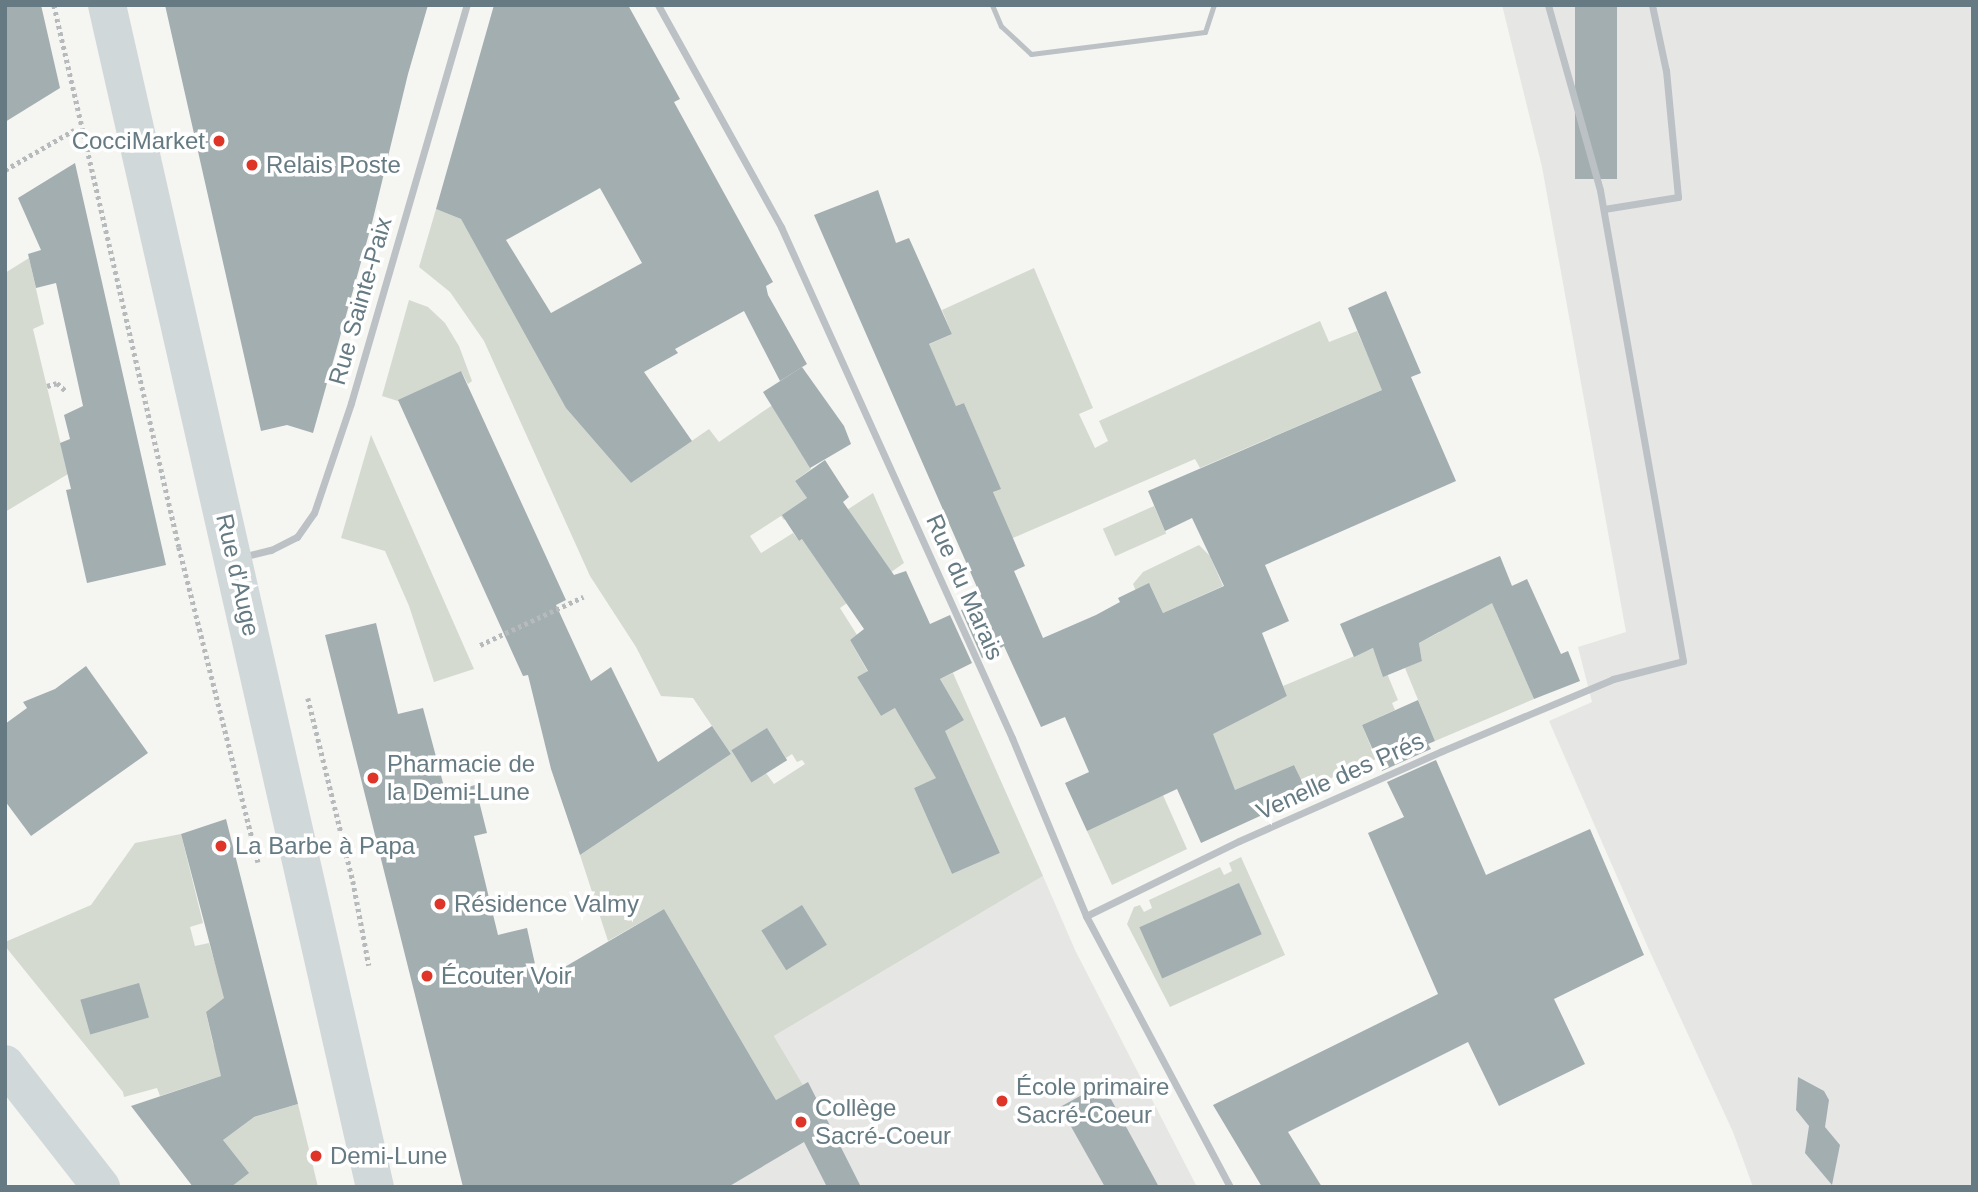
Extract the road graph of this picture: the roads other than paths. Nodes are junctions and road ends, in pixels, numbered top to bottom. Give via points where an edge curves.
1 (107, 5) edge
2 (467, 5) edge
3 (658, 5) edge
4 (992, 5) edge
5 (1214, 5) edge
6 (1548, 5) edge
7 (1652, 5) edge
8 (1604, 209) junction
9 (234, 559) junction
10 (1086, 916) junction
11 (5, 1064) edge
12 (368, 1144) junction
13 (101, 1187) edge
14 (375, 1187) edge
15 (385, 1187) edge
16 (1230, 1187) edge

1 - 9 main road, Rue d'Auge
2 - 9 street, Rue Sainte-Paix via 351,403 314,513 297,537
3 - 10 street, Rue du Marais via 781,228 1012,738
4 - 5 lane via 1001,26 1031,54 1205,32
6 - 8 street
7 - 8 street via 1666,71 1678,198
8 - 10 street, Venelle des Prés via 1682,661 1613,679 1239,841
9 - 12 main road, Rue d'Auge
10 - 16 street, Rue du Marais
11 - 13 main road
12 - 14 main road, Rue d'Auge
12 - 15 main road, Rue d'Auge

